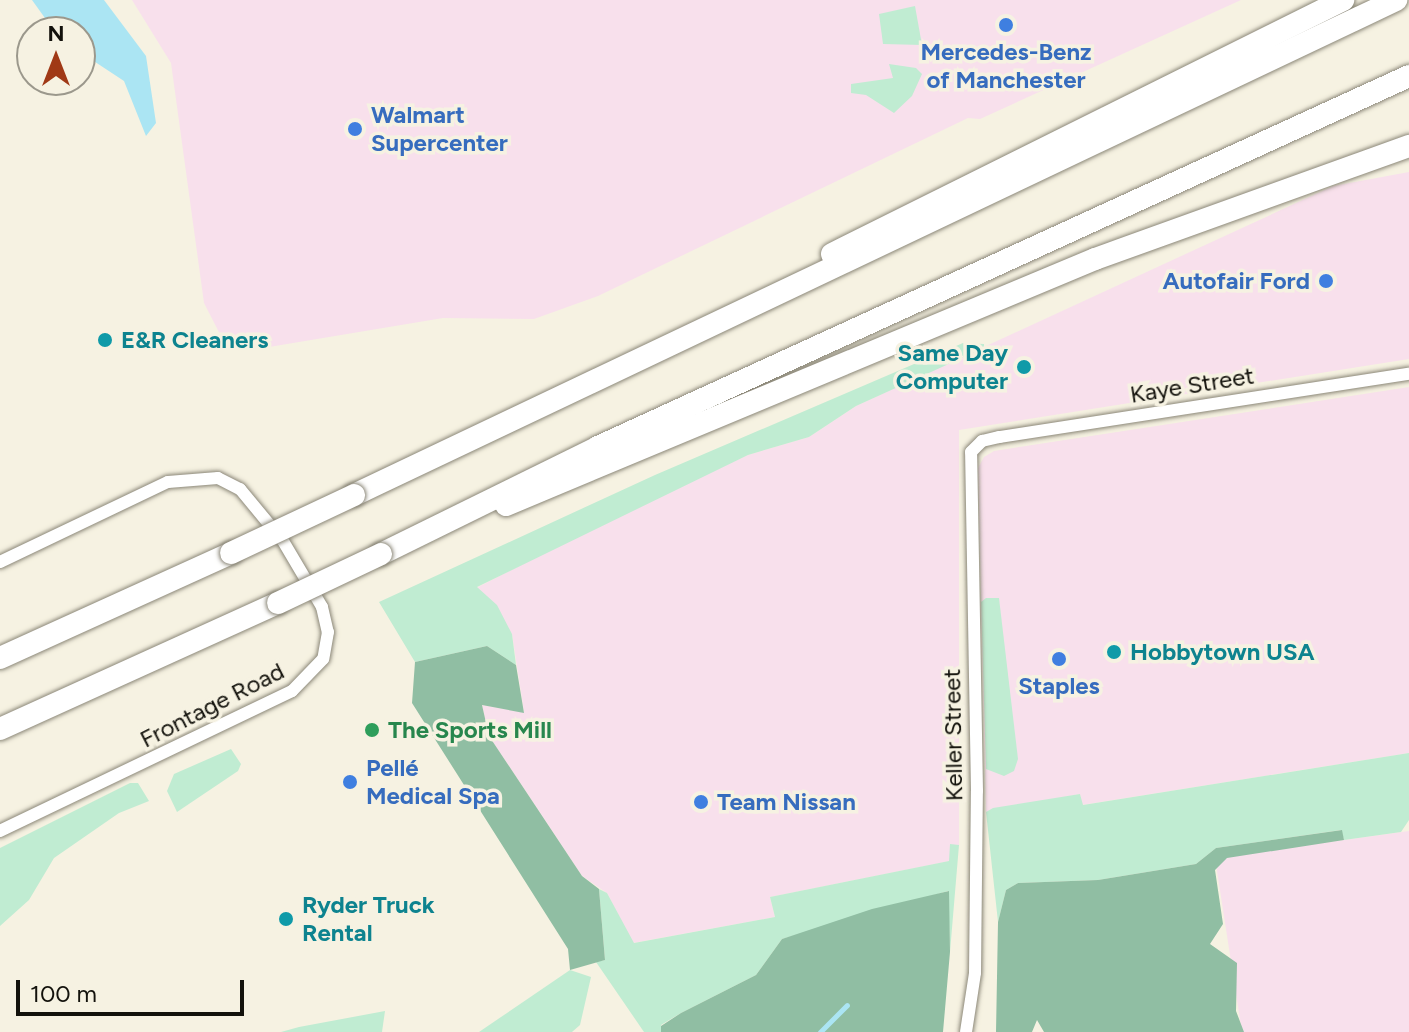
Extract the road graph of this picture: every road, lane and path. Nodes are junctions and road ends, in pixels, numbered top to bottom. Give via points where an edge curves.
1 (1343, 0) edge
2 (1396, 0) edge
3 (1409, 76) edge
4 (1409, 146) edge
5 (709, 326) junction
6 (1409, 374) edge
7 (982, 441) joint
8 (425, 533) junction
9 (0, 562) edge
10 (0, 658) edge
11 (0, 729) edge
12 (0, 831) edge
13 (966, 1032) edge

1 - 5 highway via 861,237
2 - 5 highway
3 - 8 highway via 598,447
4 - 8 highway via 1095,259 799,379 533,496
5 - 10 highway, bridge
6 - 7 street, Kaye Street
7 - 13 street, Keller Street via 971,452 969,468 977,791 975,973
8 - 11 highway, bridge
9 - 12 street, Frontage Road via 168,482 218,478 240,489 283,541 322,607 328,632 326,652 314,673 276,701

